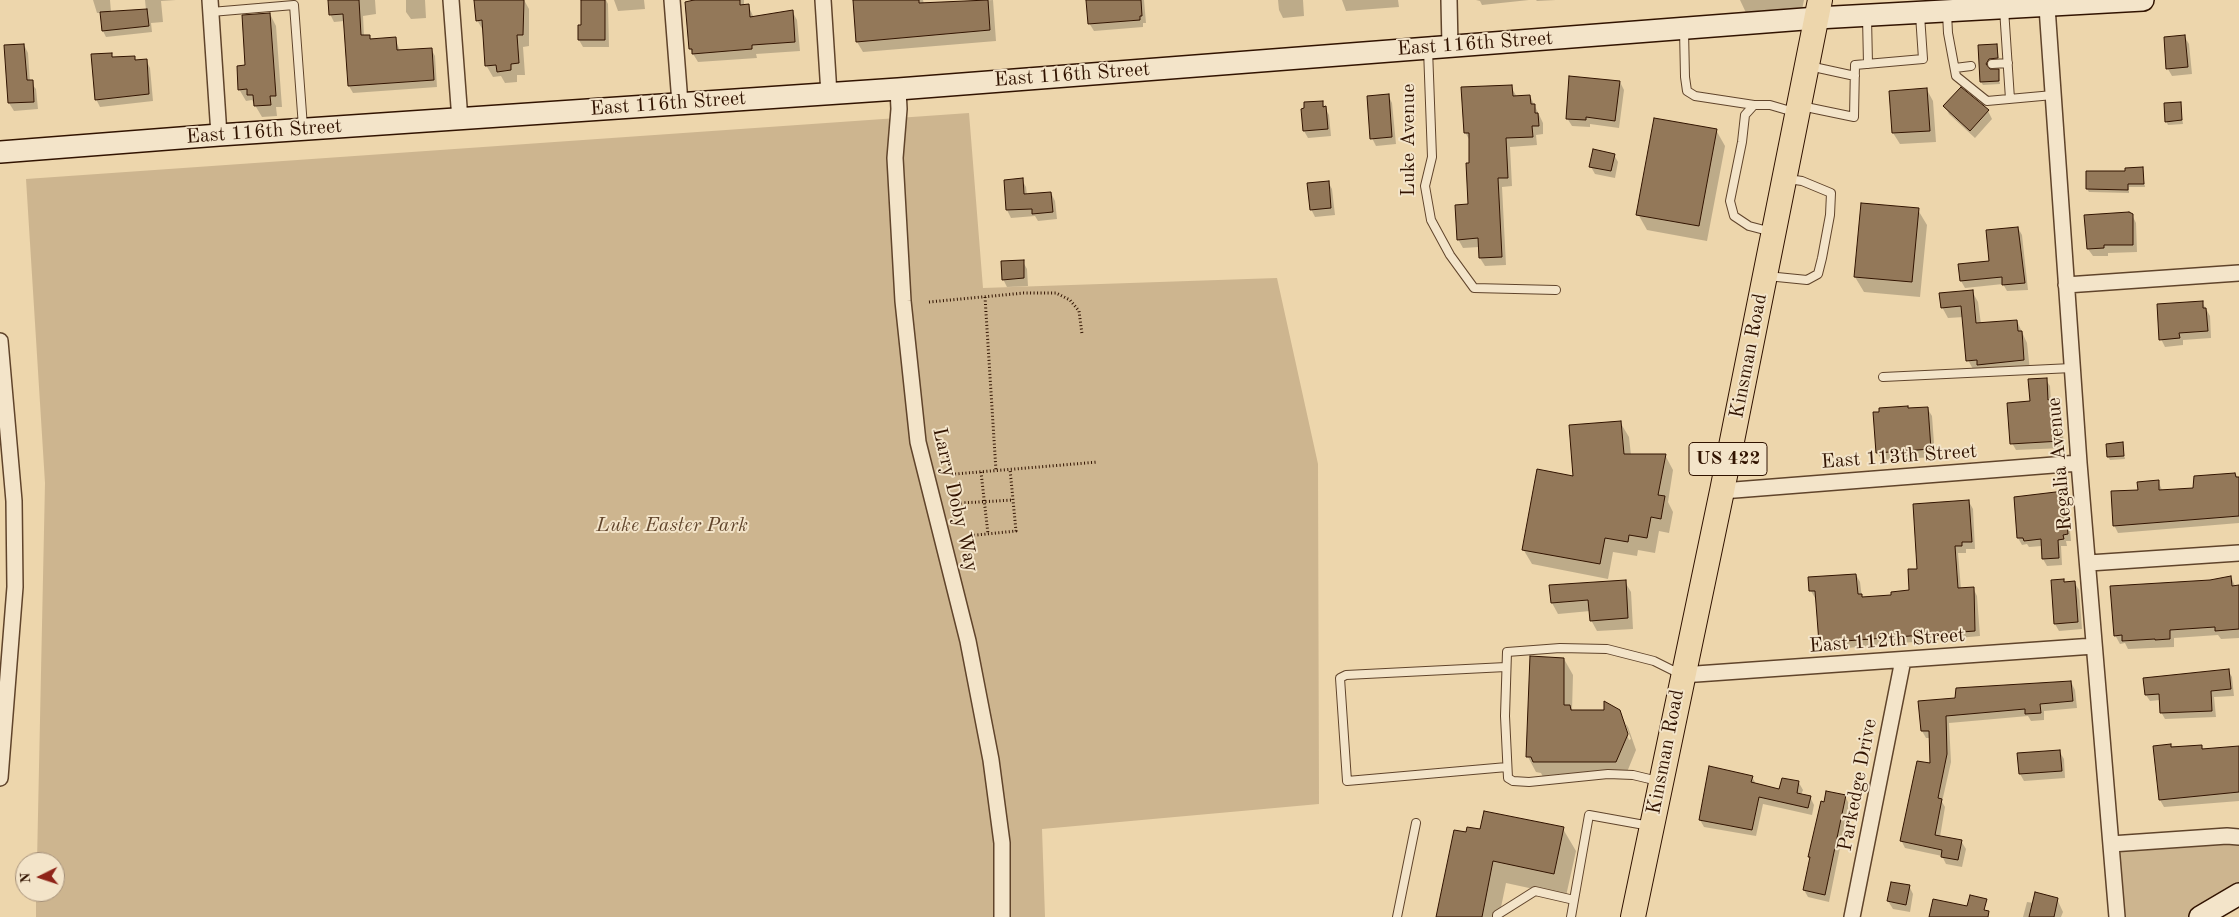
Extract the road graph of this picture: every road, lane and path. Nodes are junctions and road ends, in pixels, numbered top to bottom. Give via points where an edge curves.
1 (451, 0) edge
2 (672, 0) edge
3 (823, 0) edge
4 (1449, 0) edge
5 (2143, 0) edge
6 (210, 6) edge
7 (2047, 7) junction
8 (1818, 9) edge
9 (2004, 9) junction
10 (1946, 11) junction
11 (1920, 13) junction
12 (1867, 15) junction
13 (1684, 28) junction
14 (1450, 46) junction
15 (1428, 48) junction
16 (2008, 63) junction
17 (1868, 64) junction
18 (1992, 64) dead end
19 (1807, 66) junction
20 (1971, 66) dead end
21 (1955, 68) junction
22 (1855, 76) junction
23 (898, 89) junction
24 (829, 94) junction
25 (2053, 95) junction
26 (2010, 99) junction
27 (680, 102) junction
28 (1754, 105) junction
29 (1798, 110) junction
30 (460, 120) junction
31 (304, 129) junction
32 (219, 135) junction
33 (0, 152) edge
34 (1784, 178) junction
35 (1774, 233) junction
36 (2239, 273) edge
37 (1765, 276) junction
38 (2066, 285) junction
39 (1556, 290) dead end
40 (985, 297) junction
41 (929, 302) dead end
42 (1082, 334) dead end
43 (0, 341) edge
44 (2072, 368) junction
45 (1883, 377) dead end
46 (1098, 462) dead end
47 (2079, 463) junction
48 (1010, 469) junction
49 (996, 471) junction
50 (981, 472) junction
51 (955, 474) dead end
52 (1722, 491) junction
53 (1014, 500) junction
54 (984, 502) junction
55 (960, 503) dead end
56 (988, 534) junction
57 (967, 536) dead end
58 (2239, 553) edge
59 (2089, 563) junction
60 (2094, 646) junction
61 (1903, 660) junction
62 (1506, 667) junction
63 (1682, 675) junction
64 (1507, 767) junction
65 (0, 778) edge
66 (1660, 782) junction
67 (1416, 823) dead end
68 (1652, 827) junction
69 (2239, 837) edge
70 (2110, 844) junction
71 (2239, 894) edge
72 (1574, 900) junction
73 (1002, 917) edge
74 (1398, 917) edge
75 (1497, 917) edge
76 (1571, 917) edge
77 (1633, 917) edge
78 (1852, 917) edge
79 (2117, 917) edge
80 (2200, 917) edge

1 - 30 street
2 - 27 street
3 - 24 street
4 - 14 street
5 - 7 main road, East 116th Street
6 - 31 lane via 294,5
6 - 32 street
7 - 9 main road, East 116th Street
7 - 25 street, Regalia Avenue
8 - 12 main road, East 116th Street
8 - 13 main road, East 116th Street
8 - 19 main road, Kinsman Road / US 422
9 - 10 main road, East 116th Street
9 - 16 lane
10 - 11 main road, East 116th Street
10 - 21 lane
11 - 12 main road, East 116th Street
11 - 17 lane via 1923,59
12 - 17 lane
13 - 14 main road, East 116th Street
13 - 28 lane via 1687,91 1695,96
14 - 15 main road, East 116th Street
15 - 23 main road, East 116th Street
15 - 39 lane, Luke Avenue via 1432,157 1425,186 1431,220 1450,255 1474,288
16 - 18 lane
16 - 26 lane
17 - 22 lane via 1855,65
19 - 22 lane
19 - 29 main road, Kinsman Road / US 422
20 - 21 lane
21 - 26 lane via 1956,76 1987,101
22 - 29 lane via 1854,117
23 - 24 main road, East 116th Street
23 - 73 street, Larry Doby Way via 895,158 902,301 918,442 968,641 991,760 1002,844
24 - 27 main road, East 116th Street
25 - 26 lane
25 - 38 street, Regalia Avenue
27 - 30 main road, East 116th Street
28 - 29 lane
28 - 35 lane via 1745,115 1730,201 1734,216 1750,226
29 - 34 main road, Kinsman Road / US 422
30 - 31 main road, East 116th Street
31 - 32 main road, East 116th Street
32 - 33 main road, East 116th Street
34 - 35 main road, Kinsman Road / US 422
34 - 37 lane via 1802,181 1831,193 1828,224 1818,274 1807,280
35 - 37 main road, Kinsman Road / US 422
36 - 38 street
37 - 52 main road, Kinsman Road / US 422
38 - 44 street, Regalia Avenue
40 - 41 path
40 - 42 path via 1056,292 1070,300 1079,311
40 - 49 path
43 - 65 street via 14,501 15,586
44 - 45 lane
44 - 47 street, Regalia Avenue
46 - 48 path
47 - 52 street, East 113th Street
47 - 59 street, Regalia Avenue
48 - 49 path
48 - 53 path
49 - 50 path
50 - 51 path
50 - 54 path
52 - 63 main road, Kinsman Road / US 422
53 - 54 path
53 - 56 path via 1016,531
54 - 55 path
54 - 56 path
56 - 57 path
58 - 59 street
59 - 60 street, Regalia Avenue
60 - 61 street, East 112th Street
60 - 70 street, Regalia Avenue
61 - 63 street, East 112th Street
61 - 78 street, Parkedge Drive
62 - 63 lane via 1507,652 1607,649 1654,662
62 - 64 lane
62 - 64 lane via 1346,675 1340,678 1348,781
63 - 66 main road, Kinsman Road / US 422
64 - 66 lane via 1508,778 1513,781 1608,774 1633,775
66 - 68 main road, Kinsman Road / US 422
67 - 74 lane
68 - 72 lane via 1589,816
68 - 77 main road, Kinsman Road / US 422
69 - 70 street
70 - 79 street, Regalia Avenue
71 - 80 main road
72 - 75 lane via 1535,891
72 - 76 lane

